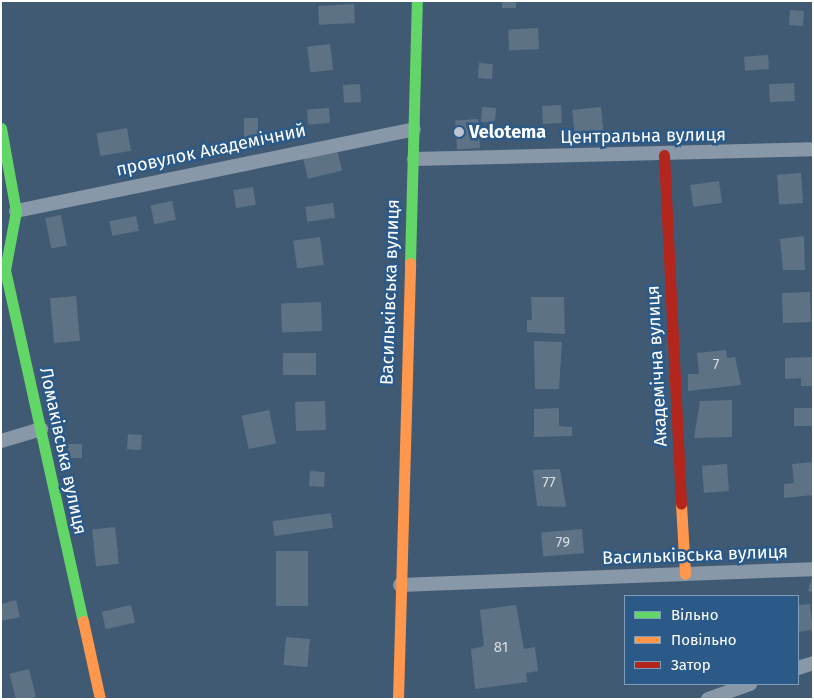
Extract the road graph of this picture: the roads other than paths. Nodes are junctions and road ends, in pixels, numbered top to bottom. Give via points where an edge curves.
1 (416, 1) edge
2 (1, 128) edge
3 (414, 129) junction
4 (813, 149) edge
5 (664, 156) junction
6 (414, 159) junction
7 (16, 211) junction
8 (41, 429) junction
9 (1, 441) edge
10 (813, 569) edge
11 (685, 574) junction
12 (400, 585) junction
13 (813, 664) edge
14 (799, 668) edge
15 (747, 685) edge
16 (100, 699) edge
17 (398, 699) edge
18 (708, 699) edge

1 - 3 street, Васильківська вулиця
2 - 7 street
3 - 6 street, Васильківська вулиця
3 - 7 street, провулок Академічний
4 - 5 street, Центральна вулиця
5 - 6 street, Центральна вулиця
5 - 11 street, Академічна вулиця
6 - 12 street, Васильківська вулиця
7 - 8 street, Ломаківська вулиця via 5,270
8 - 9 street
8 - 16 street, Ломаківська вулиця
10 - 11 street, Васильківська вулиця
11 - 12 street, Васильківська вулиця
12 - 17 street, Васильківська вулиця
13 - 14 street
15 - 18 street

